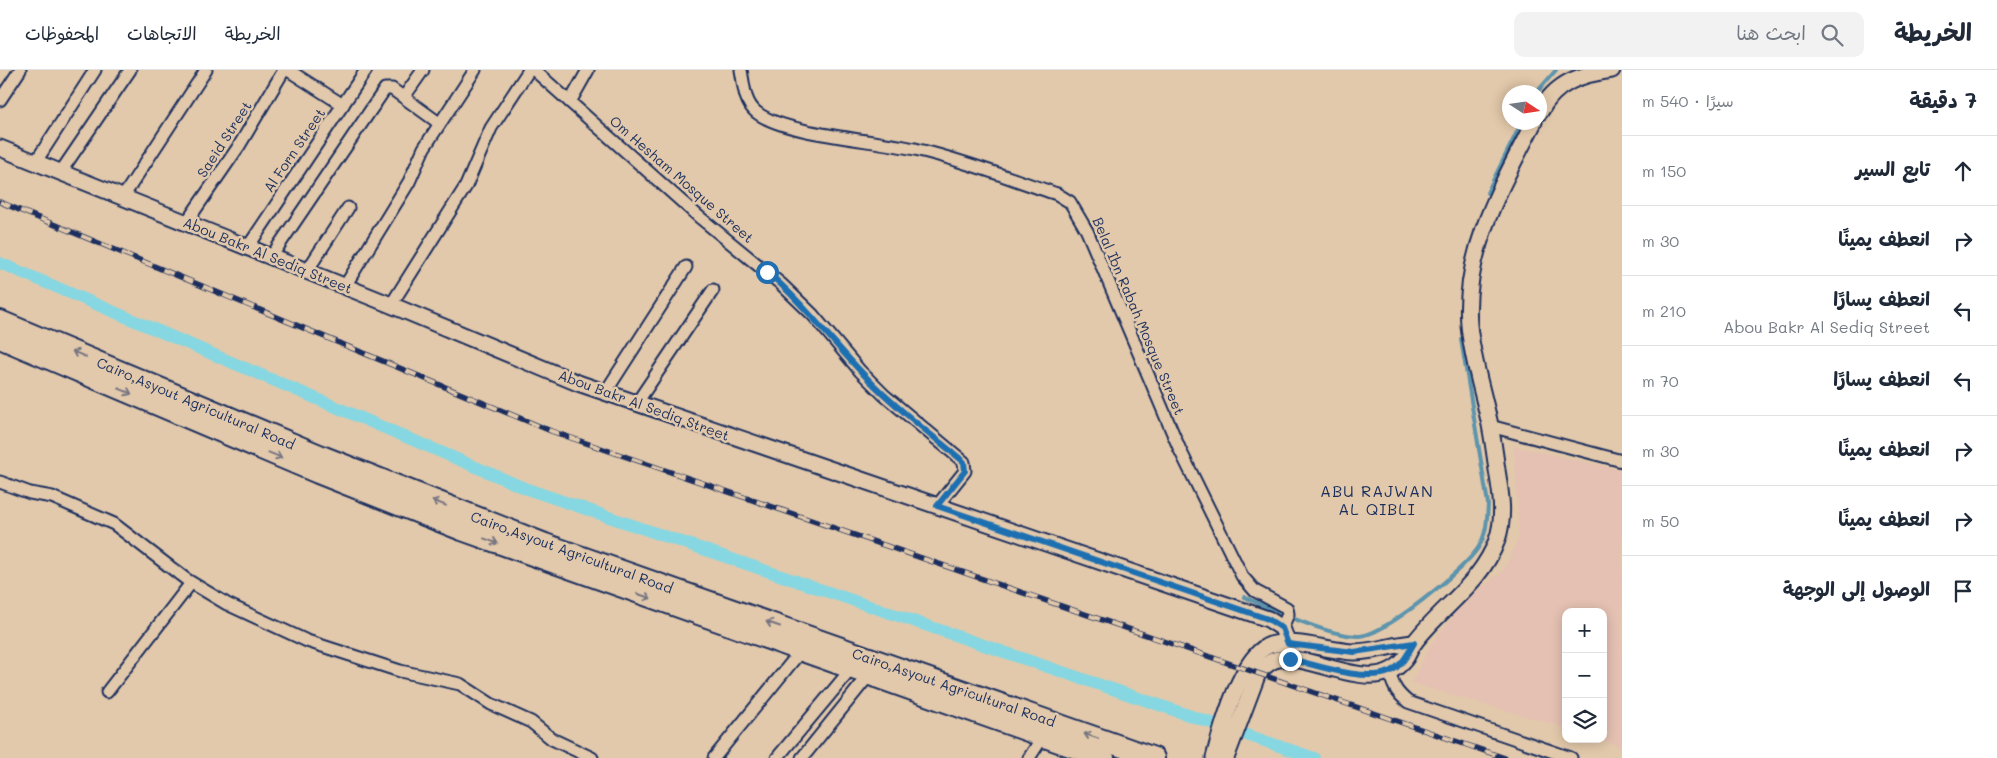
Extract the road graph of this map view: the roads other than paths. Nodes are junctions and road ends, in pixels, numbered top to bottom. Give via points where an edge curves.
1 (20, 70) edge
2 (96, 70) edge
3 (130, 70) edge
4 (206, 70) edge
5 (286, 70) edge
6 (366, 70) edge
7 (423, 70) edge
8 (475, 70) edge
9 (529, 70) edge
10 (534, 70) edge
11 (588, 70) edge
12 (741, 70) edge
13 (1612, 70) edge
14 (404, 97) junction
15 (0, 100) edge
16 (1547, 101) edge
17 (570, 102) junction
18 (343, 105) junction
19 (439, 124) junction
20 (1530, 130) edge
21 (0, 148) edge
22 (35, 162) junction
23 (60, 173) junction
24 (122, 197) junction
25 (348, 208) dead end
26 (186, 223) junction
27 (248, 247) junction
28 (271, 257) junction
29 (686, 267) dead end
30 (307, 271) junction
31 (345, 286) junction
32 (713, 290) dead end
33 (391, 304) junction
34 (0, 321) edge
35 (0, 338) edge
36 (605, 393) junction
37 (636, 404) junction
38 (1490, 426) junction
39 (1622, 461) edge
40 (321, 465) junction
41 (0, 482) edge
42 (937, 506) junction
43 (191, 583) junction
44 (1285, 620) junction
45 (1414, 643) junction
46 (806, 644) junction
47 (1288, 644) junction
48 (860, 671) junction
49 (1390, 672) junction
50 (1247, 681) junction
51 (107, 692) dead end
52 (1042, 738) junction
53 (1221, 755) edge
54 (1095, 757) edge
55 (592, 758) edge
56 (714, 758) edge
57 (777, 758) edge
58 (802, 758) edge
59 (1029, 758) edge
60 (1154, 758) edge
61 (1570, 758) edge

1 - 15 street
2 - 22 street
3 - 23 street
4 - 24 street
5 - 18 street
5 - 26 street, Saeid Street
6 - 18 street, Al Forn Street
7 - 14 street
8 - 19 street
9 - 33 street via 491,128 461,193
10 - 17 street, Om Hesham Mosque Street
11 - 17 street
12 - 44 street, Belal Ibn Rabah Mosque Street via 748,104 768,120 811,131 921,150 1057,194 1070,202 1087,231 1115,294 1180,450 1242,576 1255,591 1285,606
13 - 16 street via 1573,79
14 - 19 street
14 - 28 street via 390,88 385,89
17 - 42 street, Om Hesham Mosque Street via 698,216 781,284 884,396 964,462 965,471
18 - 27 street, Al Forn Street
19 - 31 street via 409,182
20 - 38 street via 1490,211 1473,268 1469,324
21 - 22 street, Abou Bakr Al Sediq Street
22 - 23 street, Abou Bakr Al Sediq Street
23 - 24 street, Abou Bakr Al Sediq Street
24 - 26 street, Abou Bakr Al Sediq Street
25 - 30 street
26 - 27 street, Abou Bakr Al Sediq Street
27 - 28 street, Abou Bakr Al Sediq Street
28 - 30 street, Abou Bakr Al Sediq Street
29 - 36 street
30 - 31 street, Abou Bakr Al Sediq Street
31 - 33 street, Abou Bakr Al Sediq Street
32 - 37 street
33 - 36 street, Abou Bakr Al Sediq Street
40 -> 34 highway, Cairo,Asyout Agricultural Road
35 -> 40 highway, Cairo,Asyout Agricultural Road
36 - 37 street, Abou Bakr Al Sediq Street
37 - 42 street, Abou Bakr Al Sediq Street
38 - 39 street
38 - 45 street via 1502,502 1496,542 1478,573
40 - 46 highway, Cairo,Asyout Agricultural Road via 465,522
41 - 43 street via 52,497 114,524
42 - 44 street, Abou Bakr Al Sediq Street via 1268,619
43 - 51 street
43 - 55 street via 227,604 307,641 400,671 460,684 491,704 531,722 552,739
44 - 47 street
45 - 47 street via 1354,652
45 - 49 street via 1405,660
46 - 48 highway, Cairo,Asyout Agricultural Road
46 - 56 street
60 -> 46 highway, Cairo,Asyout Agricultural Road
47 - 50 street via 1270,645 1255,655
48 - 52 highway, Cairo,Asyout Agricultural Road
48 - 57 street
48 - 58 street
49 - 50 street via 1359,674 1278,659 1266,664
49 - 61 street via 1398,694 1408,702
50 - 53 street
52 - 54 highway, Cairo,Asyout Agricultural Road
52 - 59 street

